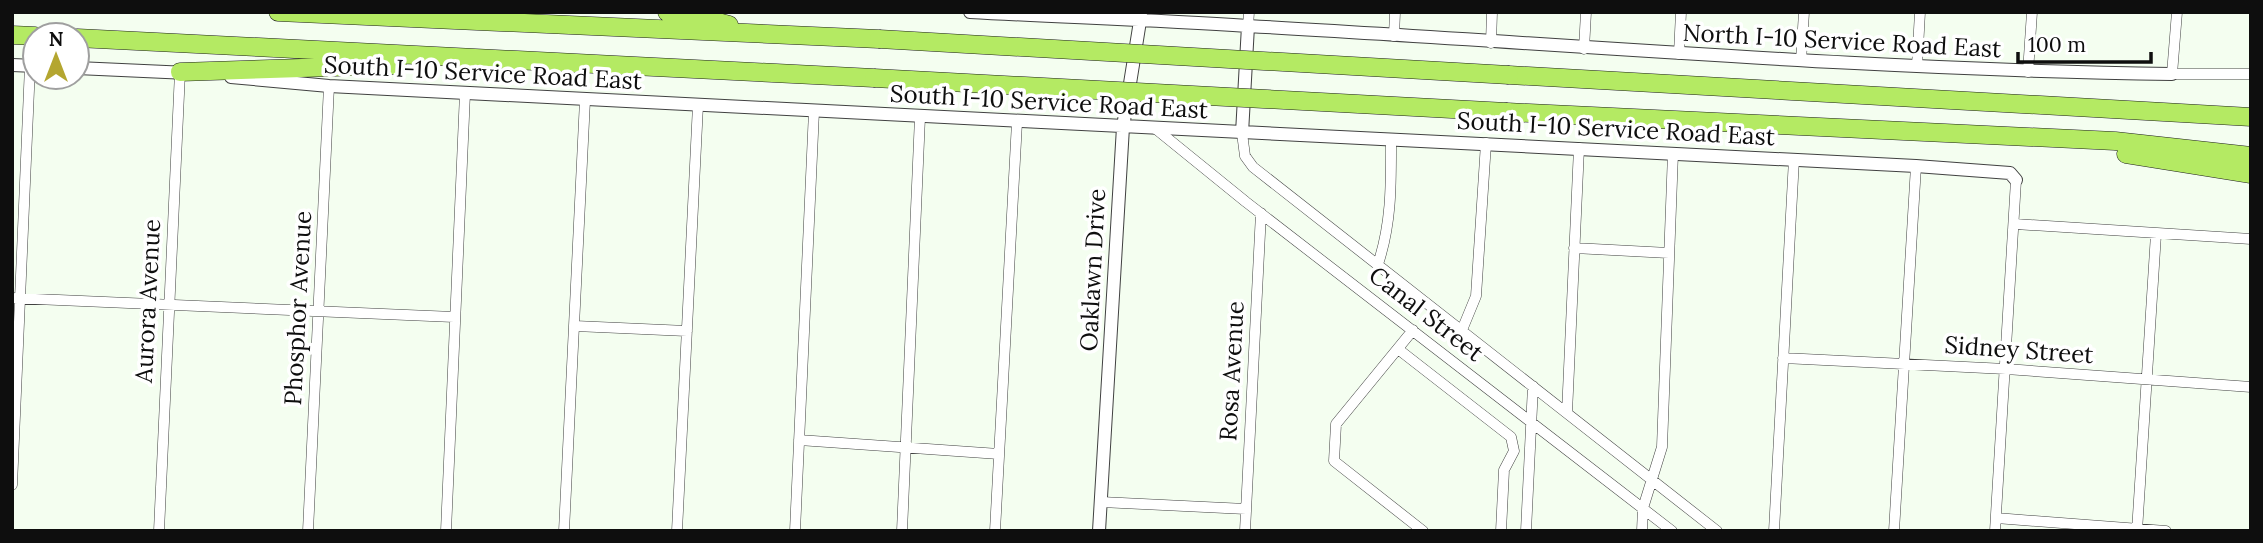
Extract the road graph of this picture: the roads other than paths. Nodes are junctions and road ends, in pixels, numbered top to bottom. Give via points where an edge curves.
1 (278, 12) edge
2 (667, 12) edge
3 (970, 12) edge
4 (1395, 12) edge
5 (1492, 12) edge
6 (1586, 12) edge
7 (1681, 12) edge
8 (1804, 12) edge
9 (1920, 12) edge
10 (2032, 12) edge
11 (2176, 12) edge
12 (1041, 14) edge
13 (1141, 16) edge
14 (1249, 19) edge
15 (759, 34) junction
16 (1394, 36) junction
17 (91, 39) edge
18 (1491, 43) junction
19 (1584, 49) junction
20 (1679, 54) junction
21 (533, 61) junction
22 (1801, 61) junction
23 (1917, 66) junction
24 (91, 69) edge
25 (180, 72) junction
26 (2028, 72) junction
27 (2172, 74) junction
28 (2251, 74) edge
29 (329, 86) junction
30 (31, 91) edge
31 (465, 93) junction
32 (585, 100) junction
33 (698, 105) junction
34 (814, 111) junction
35 (920, 117) junction
36 (2251, 117) edge
37 (1017, 122) junction
38 (1123, 127) junction
39 (1156, 129) junction
40 (1242, 133) junction
41 (1391, 139) junction
42 (2043, 139) junction
43 (1486, 143) junction
44 (1579, 148) junction
45 (1673, 153) junction
46 (2251, 156) edge
47 (1794, 159) junction
48 (1916, 166) junction
49 (2251, 174) edge
50 (2016, 180) joint
51 (1261, 213) junction
52 (2015, 223) junction
53 (2156, 234) junction
54 (2251, 239) edge
55 (1574, 248) junction
56 (1670, 253) junction
57 (1378, 264) junction
58 (16, 299) edge
59 (168, 305) junction
60 (318, 312) junction
61 (454, 317) junction
62 (575, 326) junction
63 (1413, 330) junction
64 (1462, 330) junction
65 (687, 331) junction
66 (1398, 349) junction
67 (1783, 358) junction
68 (1903, 364) junction
69 (2006, 369) junction
70 (2146, 380) junction
71 (1533, 386) junction
72 (2251, 387) edge
73 (1567, 413) junction
74 (1531, 422) junction
75 (799, 440) junction
76 (905, 447) junction
77 (999, 454) junction
78 (1652, 480) junction
79 (12, 485) edge
80 (1101, 502) junction
81 (1643, 508) junction
82 (1246, 509) junction
83 (1996, 518) junction
84 (2137, 530) edge
85 (159, 531) edge
86 (309, 531) edge
87 (446, 531) edge
88 (564, 531) edge
89 (677, 531) edge
90 (795, 531) edge
91 (902, 531) edge
92 (995, 531) edge
93 (1100, 531) edge
94 (1245, 531) edge
95 (1423, 531) edge
96 (1501, 531) edge
97 (1526, 531) edge
98 (1642, 531) edge
99 (1672, 531) edge
100 (1717, 531) edge
101 (1774, 531) edge
102 (1894, 531) edge
103 (1995, 531) edge
104 (2166, 531) edge

1 - 15 highway
2 - 15 highway
3 - 12 street, North I-10 Service Road East
4 - 16 street
5 - 18 street
6 - 19 street
7 - 20 street
8 - 22 street
9 - 23 street
10 - 26 street
11 - 27 street
12 - 13 street, North I-10 Service Road East
13 - 14 street, North I-10 Service Road East
13 - 38 street, Oaklawn Drive
14 - 16 street, North I-10 Service Road East
14 - 40 street
15 - 36 highway, bridge
16 - 18 street, North I-10 Service Road East
17 - 21 highway
18 - 19 street, North I-10 Service Road East
19 - 20 street, North I-10 Service Road East
20 - 22 street, North I-10 Service Road East
21 - 25 highway
21 - 42 highway, bridge
22 - 23 street, North I-10 Service Road East
23 - 26 street, North I-10 Service Road East
24 - 25 street, South I-10 Service Road East
25 - 29 street, South I-10 Service Road East
25 - 59 street, Aurora Avenue
26 - 27 street, North I-10 Service Road East
27 - 28 street, North I-10 Service Road East
29 - 31 street, South I-10 Service Road East
29 - 60 street, Phosphor Avenue
30 - 58 street
31 - 32 street, South I-10 Service Road East
31 - 61 street
32 - 33 street, South I-10 Service Road East
32 - 62 street
33 - 34 street, South I-10 Service Road East
33 - 65 street
34 - 35 street, South I-10 Service Road East
34 - 75 street
35 - 37 street, South I-10 Service Road East
35 - 76 street
37 - 38 street, South I-10 Service Road East
37 - 77 street
38 - 39 street, South I-10 Service Road East
38 - 80 street, Oaklawn Drive
39 - 40 street, South I-10 Service Road East
39 - 51 street, Canal Street
40 - 41 street, South I-10 Service Road East
40 - 57 street, Canal Street via 1245,156 1253,167
41 - 43 street, South I-10 Service Road East
41 - 57 street via 1391,209
42 - 46 highway via 2115,141
42 - 49 highway
43 - 44 street, South I-10 Service Road East
43 - 64 street via 1476,296
44 - 45 street, South I-10 Service Road East
44 - 55 street
45 - 47 street, South I-10 Service Road East
45 - 56 street
47 - 48 street, South I-10 Service Road East
47 - 67 street
48 - 50 street, South I-10 Service Road East via 2010,173
48 - 68 street
50 - 52 street
51 - 63 street, Canal Street
51 - 82 street, Rosa Avenue
52 - 53 street
52 - 69 street
53 - 54 street
53 - 70 street
55 - 56 street
55 - 73 street
56 - 78 street via 1662,447
57 - 64 street, Canal Street
58 - 59 street
58 - 79 street
59 - 60 street
59 - 85 street, Aurora Avenue
60 - 61 street
60 - 86 street, Phosphor Avenue
61 - 87 street
62 - 65 street
62 - 88 street
63 - 66 street
63 - 74 street, Canal Street
64 - 71 street, Canal Street
65 - 89 street
66 - 95 street via 1336,424 1334,461
66 - 96 street via 1511,437 1514,451 1504,470
67 - 68 street, Sidney Street
67 - 101 street
68 - 69 street, Sidney Street
68 - 102 street
69 - 70 street, Sidney Street
69 - 83 street
70 - 72 street, Sidney Street
70 - 84 street
71 - 73 street, Canal Street
71 - 74 street
73 - 78 street, Canal Street
74 - 81 street, Canal Street
74 - 97 street
75 - 76 street
75 - 90 street
76 - 77 street
76 - 91 street
77 - 92 street
78 - 81 street
78 - 100 street, Canal Street
80 - 82 street
80 - 93 street, Oaklawn Drive
81 - 98 street
81 - 99 street, Canal Street
82 - 94 street, Rosa Avenue
83 - 84 street
83 - 103 street
84 - 104 street

